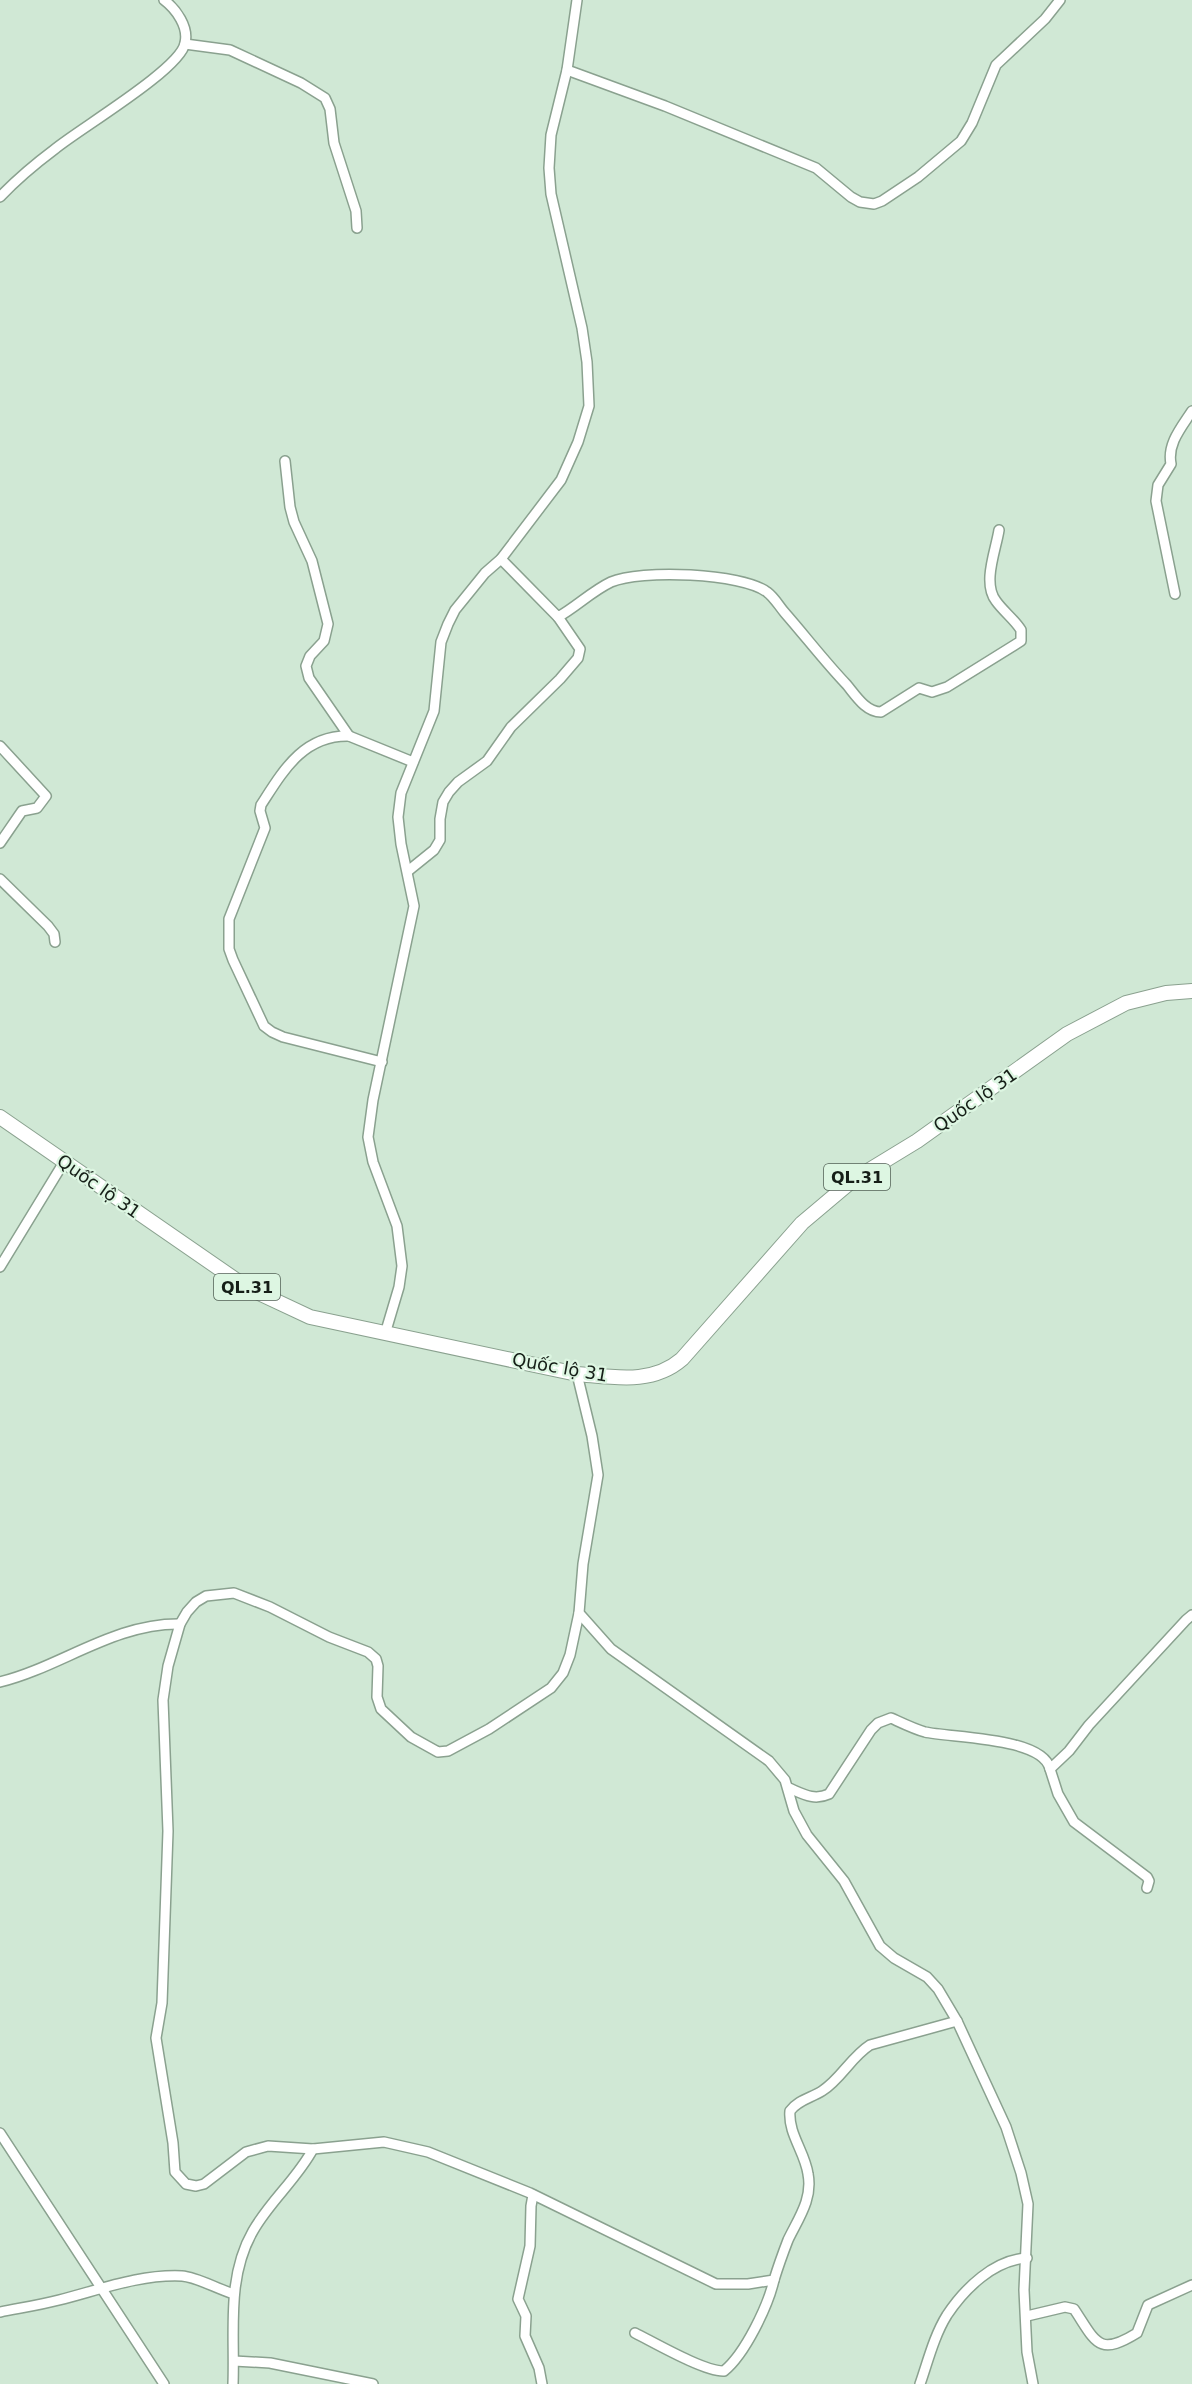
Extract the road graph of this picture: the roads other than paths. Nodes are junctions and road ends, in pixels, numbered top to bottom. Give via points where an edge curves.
1 (164, 0) edge
2 (577, 0) edge
3 (1060, 0) edge
4 (185, 44) junction
5 (567, 70) junction
6 (0, 197) edge
7 (357, 228) dead end
8 (1192, 411) edge
9 (285, 461) dead end
10 (999, 530) dead end
11 (501, 558) junction
12 (1175, 594) dead end
13 (558, 617) junction
14 (349, 736) junction
15 (0, 746) edge
16 (413, 762) junction
17 (0, 843) edge
18 (408, 871) junction
19 (0, 879) edge
20 (55, 942) dead end
21 (1192, 991) edge
22 (382, 1062) junction
23 (0, 1117) edge
24 (64, 1162) junction
25 (0, 1267) edge
26 (385, 1334) junction
27 (577, 1374) junction
28 (579, 1613) junction
29 (1192, 1615) edge
30 (180, 1624) junction
31 (0, 1682) edge
32 (1050, 1769) junction
33 (789, 1788) junction
34 (1148, 1888) dead end
35 (957, 2021) junction
36 (0, 2133) edge
37 (313, 2149) junction
38 (533, 2195) junction
39 (1027, 2258) junction
40 (774, 2280) junction
41 (1192, 2285) edge
42 (101, 2289) junction
43 (234, 2294) junction
44 (0, 2303) edge
45 (5, 2311) edge
46 (1027, 2316) junction
47 (635, 2333) dead end
48 (234, 2361) junction
49 (164, 2384) edge
50 (233, 2384) edge
51 (373, 2384) edge
52 (542, 2384) edge
53 (920, 2384) edge
54 (1033, 2384) edge

1 - 4 street via 179,17
2 - 5 street
3 - 5 street via 996,65 961,141 918,177 874,204 851,197 825,173 801,161
4 - 6 street via 158,75 56,148
4 - 7 street via 230,50 325,98 334,143 356,211
5 - 11 street via 551,135 549,181 582,328 589,406 561,480
8 - 12 street via 1174,440 1169,454 1171,464 1158,485 1156,501
9 - 14 street via 290,507 312,561 328,624 324,641 306,666 309,678
10 - 13 street via 990,590 1021,630 1021,641 947,687 932,692 919,688 881,712 870,710 829,667 767,592 736,579 648,575 626,578 610,582
11 - 13 street
11 - 16 street via 455,610 443,633 434,711
13 - 18 street via 580,649 578,658 511,726 487,761 449,792 443,802 440,840 434,850
14 - 16 street
14 - 22 street via 339,736 299,752 261,805 265,828 232,908 229,949 264,1026 272,1032
15 - 17 street via 46,796 37,808 22,811
16 - 18 street via 399,804 401,844
18 - 22 street via 414,906
19 - 20 street via 48,926
21 - 27 highway, Quốc lộ 31 / QL.31 via 1126,1003 1067,1034 917,1141 853,1180 802,1223 672,1368 642,1377
22 - 26 street via 368,1137 397,1226 402,1266
23 - 24 highway, Quốc lộ 31 / QL.31
24 - 25 street
24 - 26 highway, Quốc lộ 31 / QL.31 via 246,1287 310,1317
26 - 27 highway, Quốc lộ 31 / QL.31
27 - 28 street via 598,1475
28 - 30 street via 570,1655 551,1688 489,1729 438,1752 411,1737 381,1708 377,1697 378,1666 368,1652 234,1593 206,1596 196,1602
28 - 33 street via 611,1649 769,1761
29 - 32 street
30 - 31 street via 135,1630
30 - 37 street via 163,1700 168,1831 162,2003 156,2038 175,2172 186,2184 196,2186 246,2152 268,2146
32 - 33 street via 1042,1756 999,1741 924,1732 891,1718 871,1730 829,1794 809,1797
32 - 34 street via 1058,1794 1074,1822 1147,1877
33 - 35 street via 794,1811 807,1835 844,1881 880,1946 927,1977
35 - 39 street via 1006,2127 1021,2173 1028,2204
35 - 40 street via 870,2045 832,2084 795,2104 790,2111 791,2128 808,2172 809,2190
36 - 42 street
37 - 38 street via 384,2142 428,2152
37 - 43 street via 254,2229 242,2254
38 - 40 street via 716,2284
38 - 52 street via 530,2246 518,2299 526,2316 525,2336
39 - 46 street
39 - 53 street via 1001,2263 956,2304 939,2333
40 - 47 street via 746,2343 724,2371 699,2364
41 - 46 street via 1148,2305 1137,2333 1109,2346 1096,2340 1070,2307
42 - 43 street via 181,2276
42 - 45 street
42 - 49 street
43 - 48 street
44 - 45 street
46 - 54 street via 1027,2352
48 - 50 street
48 - 51 street via 270,2363

